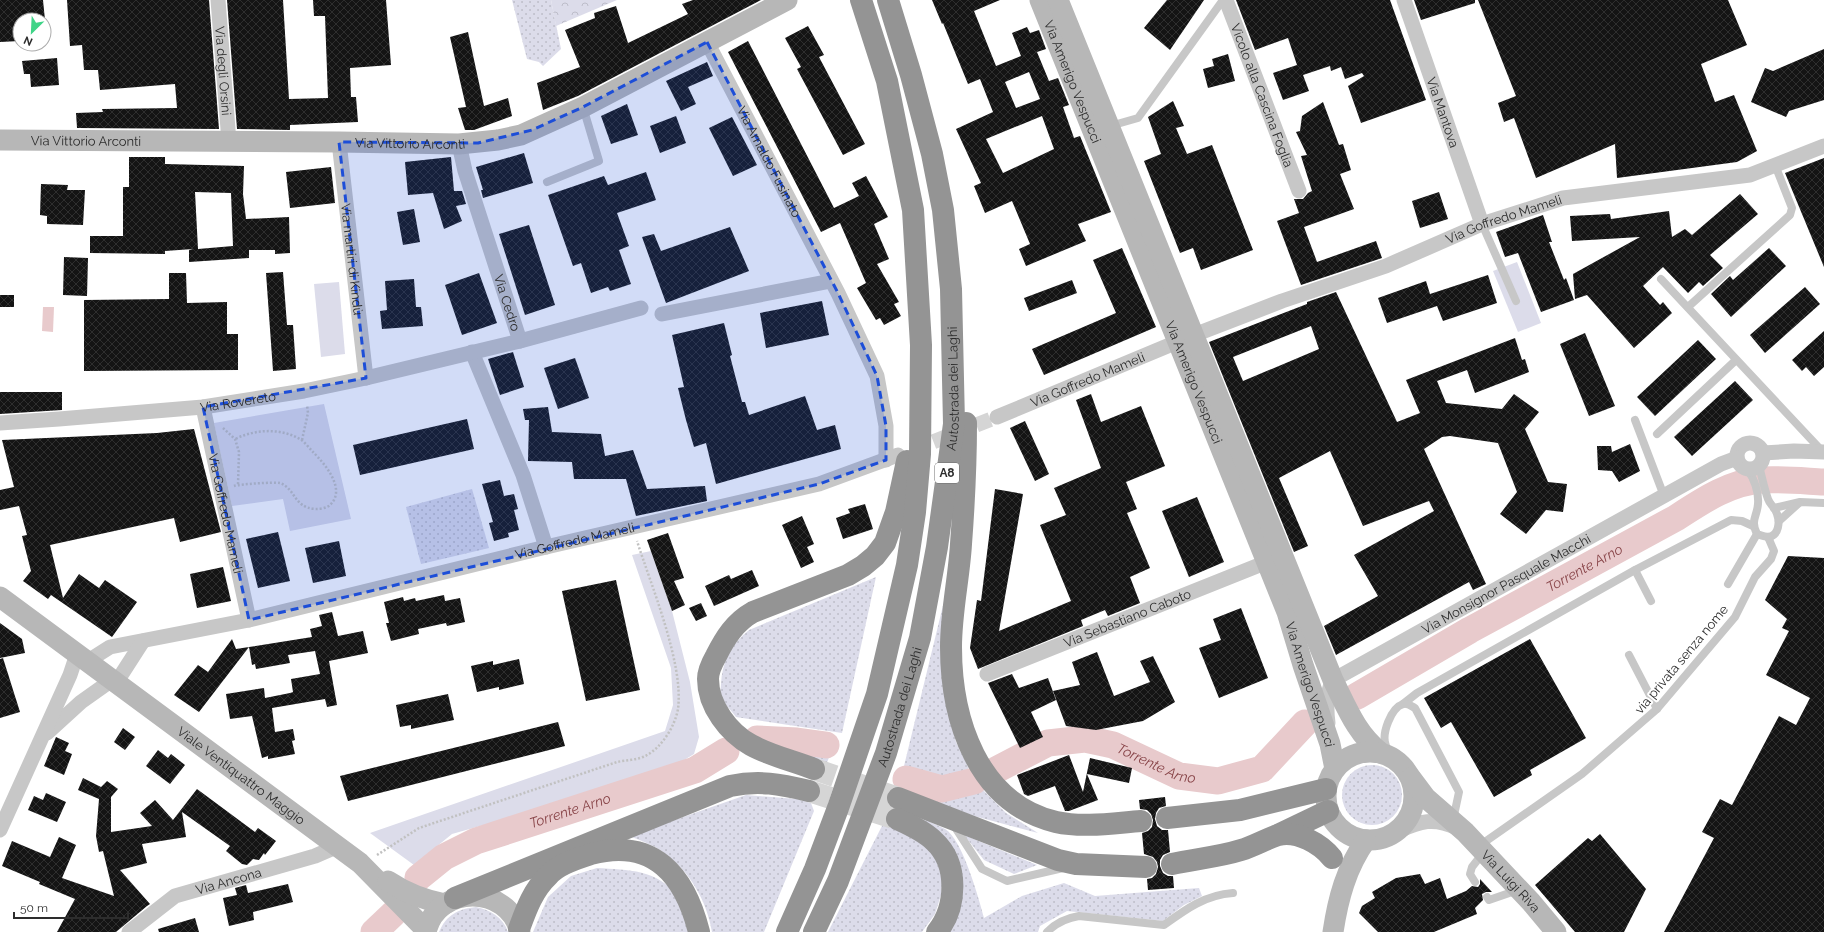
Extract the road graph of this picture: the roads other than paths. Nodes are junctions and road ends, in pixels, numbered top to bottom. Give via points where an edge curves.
1 (218, 0) edge
2 (787, 0) edge
3 (861, 0) edge
4 (888, 0) edge
5 (1040, 0) edge
6 (1058, 0) edge
7 (1223, 0) edge
8 (1226, 0) edge
9 (1404, 0) edge
10 (708, 42) junction
11 (887, 81) junction
12 (583, 107) junction
13 (1110, 126) junction
14 (0, 140) edge
15 (228, 142) junction
16 (339, 142) junction
17 (459, 144) junction
18 (1824, 146) edge
19 (1775, 165) junction
20 (546, 182) dead end
21 (1298, 191) dead end
22 (1482, 224) junction
23 (1661, 279) dead end
24 (831, 281) junction
25 (951, 289) junction
26 (1516, 301) dead end
27 (1688, 307) junction
28 (641, 308) dead end
29 (662, 314) dead end
30 (1186, 338) junction
31 (520, 341) junction
32 (472, 352) junction
33 (1736, 360) junction
34 (366, 378) junction
35 (204, 414) junction
36 (998, 417) tunnel mouth
37 (1635, 420) dead end
38 (0, 422) edge
39 (1657, 434) dead end
40 (1823, 452) edge
41 (892, 457) joint
42 (1753, 465) junction
43 (1761, 493) junction
44 (1664, 496) junction
45 (1800, 502) junction
46 (1824, 503) edge
47 (1774, 508) junction
48 (1779, 521) junction
49 (1753, 526) junction
50 (1757, 534) junction
51 (1768, 537) junction
52 (546, 547) junction
53 (1267, 562) junction
54 (1634, 570) junction
55 (1728, 584) dead end
56 (0, 597) edge
57 (1651, 600) dead end
58 (249, 620) junction
59 (143, 641) junction
60 (1629, 655) dead end
61 (83, 657) junction
62 (987, 674) dead end
63 (1333, 680) junction
64 (114, 681) junction
65 (1403, 704) junction
66 (1658, 709) junction
67 (39, 741) junction
68 (1330, 744) junction
69 (1388, 756) junction
70 (814, 769) tunnel mouth
71 (1410, 776) junction
72 (1331, 779) junction
73 (809, 791) tunnel mouth
74 (1328, 812) junction
75 (1167, 818) dead end
76 (950, 819) junction
77 (1141, 821) dead end
78 (0, 830) edge
79 (1398, 831) junction
80 (1280, 834) junction
81 (1470, 837) junction
82 (1366, 840) junction
83 (338, 846) junction
84 (1332, 858) junction
85 (1076, 864) junction
86 (1172, 864) dead end
87 (363, 865) junction
88 (1146, 867) dead end
89 (1476, 882) dead end
90 (1519, 890) junction
91 (1233, 893) dead end
92 (1487, 897) dead end
93 (1338, 899) junction
94 (450, 901) junction
95 (426, 931) edge
96 (519, 931) edge
97 (129, 932) edge
98 (699, 932) edge
99 (787, 932) edge
100 (814, 932) edge
101 (936, 932) edge
102 (1046, 932) edge
103 (1333, 932) edge
104 (1556, 932) edge

1 - 15 street, Via degli Orsini
2 - 10 main road, Via Vittorio Arconti
3 - 11 highway, Autostrada dei Laghi / A8
4 - 25 highway, Autostrada dei Laghi / A8 via 932,154 944,210
5 - 30 main road, Via Amerigo Vespucci
6 - 13 main road, Via Amerigo Vespucci
7 - 13 lane via 1138,118
8 - 21 street, Vicolo alla Cascina Foglia
9 - 22 street, Via Mantova
10 - 12 main road, Via Vittorio Arconti
10 - 24 street, Via Arnaldo Fusinato
11 - 70 highway via 900,209 908,341 907,466 896,512 885,543 863,566 848,575 742,618 722,644 708,678 715,707 737,735 752,746
11 - 99 highway, Autostrada dei Laghi / A8 via 913,210 921,345 920,454 915,512 907,566 877,694 816,869
12 - 17 main road, Via Vittorio Arconti via 520,135
12 - 20 lane via 599,161
13 - 30 main road, Via Amerigo Vespucci
14 - 15 main road, Via Vittorio Arconti
15 - 16 main road, Via Vittorio Arconti
16 - 17 main road, Via Vittorio Arconti
16 - 34 street, Via martiri di Kindù
17 - 31 street, Via Cedro via 465,171
18 - 19 street, Via Goffredo Mameli
19 - 22 street, Via Goffredo Mameli via 1750,175 1563,198
19 - 27 lane via 1792,208 1790,215
22 - 26 lane
22 - 30 street, Via Goffredo Mameli via 1386,266 1282,301
23 - 27 lane, Via Monsignor Pasquale Macchi
24 - 29 street
24 - 41 street, Via Arnaldo Fusinato via 877,376
25 - 77 highway via 966,404 961,545 951,646 954,692 965,734 978,764 987,776 1007,797 1030,813 1072,824
25 - 100 highway, Autostrada dei Laghi / A8 via 954,424 937,548 920,638 866,811
27 - 33 lane, Via Monsignor Pasquale Macchi
28 - 31 street, Via Cedro
30 - 36 street, Via Goffredo Mameli
30 - 53 main road, Via Amerigo Vespucci
30 - 63 main road, Via Amerigo Vespucci
31 - 32 street, Via Rovereto
32 - 34 street, Via Rovereto
32 - 52 street via 523,476
33 - 39 lane
33 - 40 lane, Via Monsignor Pasquale Macchi
34 - 35 street, Via Rovereto
35 - 38 street, Via Rovereto
35 - 58 street, Via Goffredo Mameli
37 - 44 lane
40 - 42 street, Via Monsignor Pasquale Macchi via 1794,451
41 - 52 street, Via Goffredo Mameli via 819,484
42 - 43 lane
42 - 44 street, Via Monsignor Pasquale Macchi via 1721,464
43 - 47 lane
43 - 49 lane
44 - 63 street, Via Monsignor Pasquale Macchi
45 - 46 lane
45 - 47 lane
45 - 48 lane
47 - 48 lane
48 - 51 lane via 1774,535
49 - 50 lane
49 - 54 lane via 1731,520
50 - 51 lane
50 - 55 lane
51 - 66 lane, via privata senza nome via 1774,551 1771,559 1755,578 1735,617
52 - 58 street, Via Goffredo Mameli
53 - 62 street, Via Sebastiano Caboto
53 - 68 main road, Via Amerigo Vespucci via 1287,612
54 - 57 lane
54 - 65 lane via 1417,693
56 - 61 main road
58 - 59 street, Via Goffredo Mameli
59 - 61 street, Via Goffredo Mameli via 110,647
59 - 64 street
60 - 66 lane
61 - 64 main road, Viale Ventiquattro Maggio
61 - 67 street via 70,675
63 - 68 street via 1327,696
63 - 69 main road, Via Amerigo Vespucci via 1364,737
64 - 67 street via 76,707
64 - 83 main road, Viale Ventiquattro Maggio
65 - 69 lane via 1390,719 1385,733
65 - 81 lane via 1415,708 1458,792
66 - 81 lane, via privata senza nome via 1582,774
67 - 78 street
68 - 72 main road, Via Amerigo Vespucci
69 - 71 main road via 1403,766
69 - 72 main road via 1368,752 1356,754 1344,760
71 - 79 main road via 1414,790 1414,805 1408,819
71 - 81 main road, Via Luigi Riva via 1426,798
72 - 74 main road via 1326,800
72 - 75 highway via 1240,810
73 - 94 highway via 764,782 730,786
74 - 80 highway
74 - 82 main road via 1345,833
74 - 84 main road
76 - 85 highway via 1058,860
76 - 85 lane via 982,869 1008,881
76 - 101 highway via 897,809 941,848 948,862 953,893 943,924
79 - 81 street, Via Luigi Riva via 1420,822 1433,821 1449,824
79 - 82 main road via 1389,837
80 - 84 highway via 1300,836 1309,840 1326,850
80 - 86 highway via 1240,851
81 - 89 lane via 1470,874
81 - 90 main road, Via Luigi Riva
82 - 93 main road via 1346,876
83 - 87 main road, Viale Ventiquattro Maggio
83 - 97 street, Via Ancona via 315,856 175,896
84 - 93 main road
85 - 88 highway
87 - 94 main road, Viale Ventiquattro Maggio via 405,891 424,899
87 - 95 main road, Viale Ventiquattro Maggio
90 - 92 lane via 1489,900
90 - 104 main road, Via Luigi Riva
91 - 102 lane via 1218,894 1191,905 1164,925 1079,916 1068,918
93 - 103 main road
94 - 95 main road, Viale Ventiquattro Maggio via 433,915
94 - 96 main road, Viale Ventiquattro Maggio via 466,895 478,895 499,902 515,919
96 - 98 highway via 533,895 553,871 584,856 618,849 643,854 667,868 684,891

